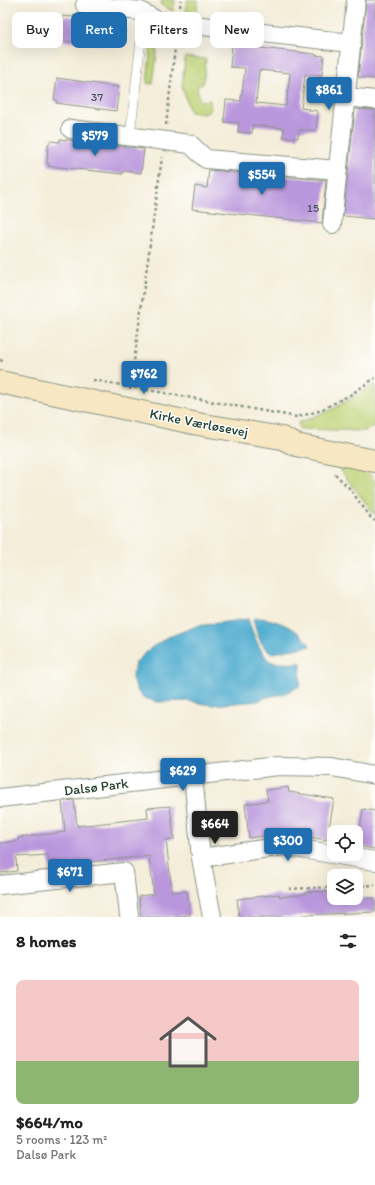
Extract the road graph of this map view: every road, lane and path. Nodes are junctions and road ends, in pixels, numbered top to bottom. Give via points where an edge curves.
1 (181, 0) edge
2 (356, 0) edge
3 (85, 5) dead end
4 (141, 12) edge
5 (179, 12) edge
6 (202, 26) edge
7 (351, 43) junction
8 (140, 48) edge
9 (175, 48) edge
10 (346, 97) junction
11 (375, 100) edge
12 (71, 129) dead end
13 (130, 136) junction
14 (164, 141) junction
15 (338, 170) junction
16 (332, 224) dead end
17 (0, 360) edge
18 (4, 372) edge
19 (375, 378) edge
20 (86, 379) dead end
21 (130, 387) junction
22 (126, 409) junction
23 (282, 438) junction
24 (375, 446) edge
25 (375, 461) edge
26 (375, 775) edge
27 (193, 776) junction
28 (0, 798) edge
29 (201, 858) junction
30 (375, 861) edge
31 (0, 885) edge
32 (363, 886) edge
33 (375, 886) edge
34 (327, 887) edge
35 (289, 890) dead end
36 (129, 915) dead end
37 (212, 917) edge

1 - 5 path
2 - 7 street
3 - 4 street
6 - 7 street
7 - 10 street
8 - 13 lane
9 - 14 path
10 - 11 street
10 - 15 street
12 - 13 street
13 - 14 street
14 - 15 street via 190,144 206,159
14 - 21 path
15 - 16 street
17 - 18 path
18 - 22 street, Kirke Værløsevej
19 - 21 path via 319,412 297,418
20 - 21 path
21 - 22 path
22 - 23 street, Kirke Værløsevej
23 - 24 street, Kirke Værløsevej via 299,435
23 - 25 street, Kirke Værløsevej via 296,445
26 - 27 street, Dalsø Park via 332,767 278,766
27 - 28 street, Dalsø Park
27 - 29 street
29 - 30 street via 283,846
29 - 37 street
31 - 36 street via 124,872
32 - 33 path
34 - 35 path

